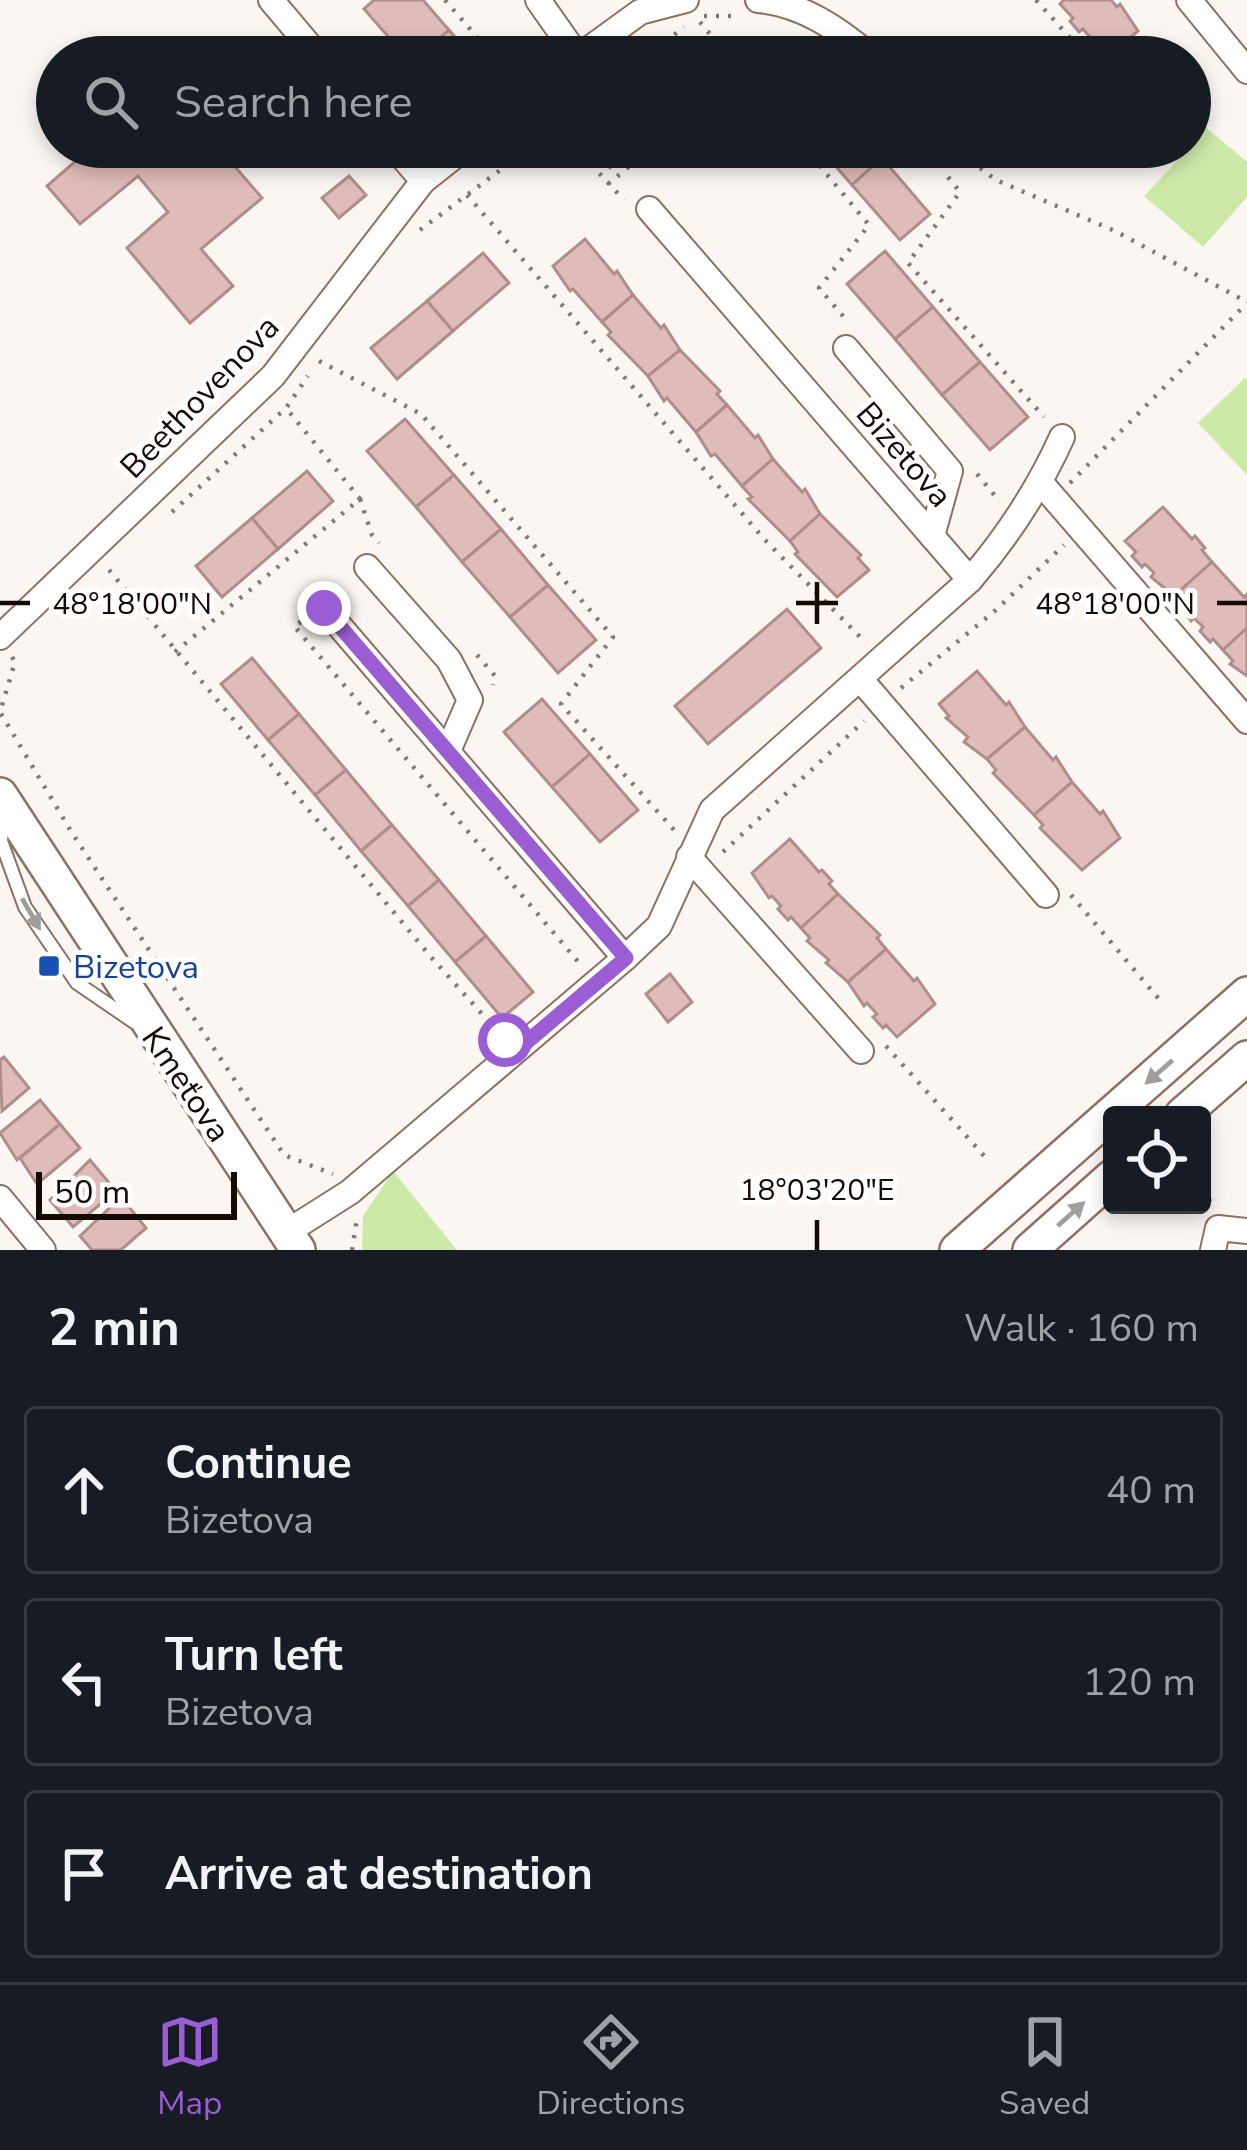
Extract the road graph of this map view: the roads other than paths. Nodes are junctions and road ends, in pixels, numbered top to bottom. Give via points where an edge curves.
1 (271, 0) edge
2 (538, 0) edge
3 (1189, 0) edge
4 (691, 9) edge
5 (757, 9) edge
6 (301, 36) edge
7 (563, 36) edge
8 (607, 36) edge
9 (847, 36) edge
10 (1247, 71) edge
11 (412, 168) edge
12 (439, 168) edge
13 (423, 181) junction
14 (649, 209) road end
15 (848, 336) road end
16 (1062, 437) road end
17 (1041, 483) junction
18 (932, 536) junction
19 (367, 567) dead end
20 (970, 580) junction
21 (324, 608) road end
22 (4, 644) edge
23 (861, 680) junction
24 (1247, 722) edge
25 (448, 751) junction
26 (2, 799) edge
27 (684, 846) junction
28 (1046, 895) dead end
29 (626, 958) junction
30 (1247, 994) edge
31 (861, 1051) dead end
32 (1247, 1058) edge
33 (1192, 1106) edge
34 (1103, 1185) edge
35 (0, 1198) edge
36 (1247, 1231) edge
37 (292, 1241) edge
38 (43, 1250) edge
39 (957, 1250) edge
40 (1030, 1250) edge
41 (1213, 1250) edge

1 - 6 street
2 - 7 street
3 - 10 street
4 - 8 street via 640,12
5 - 9 street via 773,1
11 - 13 street
12 - 13 street, Beethovenova
13 - 22 street, Beethovenova via 273,376
14 - 18 street, Bizetova
15 - 18 street via 950,470
16 - 17 street
17 - 20 street
17 - 24 street
18 - 20 street, Bizetova
19 - 25 street via 449,660 470,700
20 - 23 street
21 - 25 street
23 - 27 street via 712,810
23 - 28 street
25 - 29 street
26 - 37 street, Kmeťova
27 - 29 street via 659,926
27 - 31 street
29 - 37 street
30 -> 39 street
32 - 33 street
40 -> 34 street
35 - 38 street
36 - 41 street via 1218,1228

